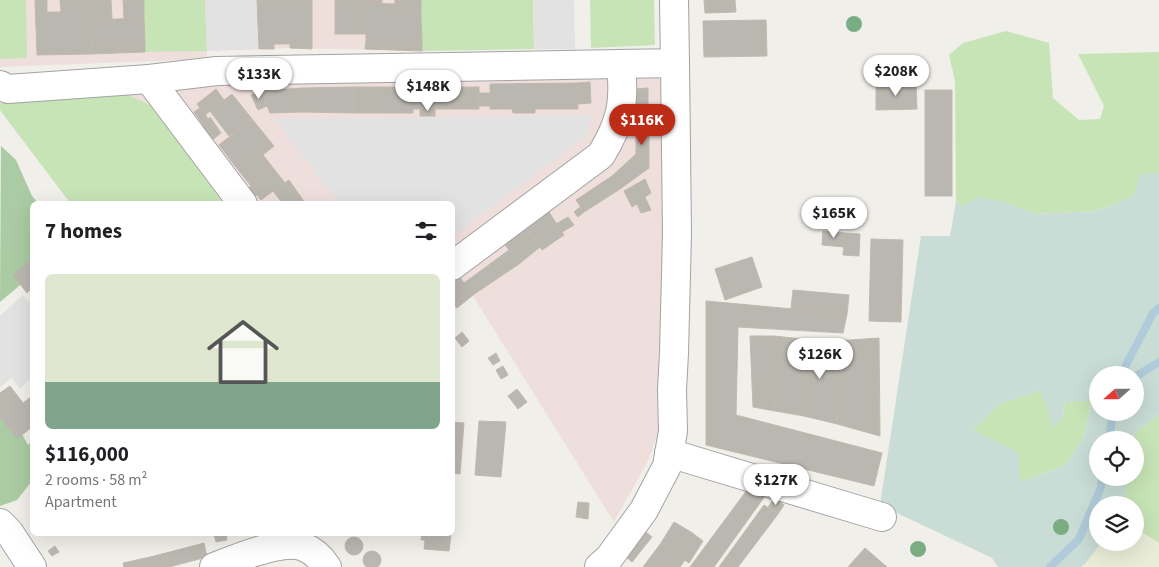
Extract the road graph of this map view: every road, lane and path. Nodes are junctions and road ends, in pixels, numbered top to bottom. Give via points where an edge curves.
1 (674, 0) edge
2 (675, 62) junction
3 (621, 64) junction
4 (149, 79) junction
5 (0, 85) edge
6 (241, 201) edge
7 (455, 264) edge
8 (669, 452) junction
9 (882, 517) dead end
10 (0, 523) edge
11 (260, 559) edge
12 (32, 567) edge
13 (214, 567) edge
14 (327, 567) edge
15 (599, 567) edge

1 - 2 street
2 - 3 street
2 - 8 street via 677,234 673,431
3 - 4 street via 217,71
3 - 7 street via 621,111 612,137 601,155
4 - 5 street via 8,89
4 - 6 street
8 - 9 street
8 - 15 street via 667,466 644,510
10 - 12 street
11 - 13 street
11 - 14 street via 291,545 303,546 320,556

